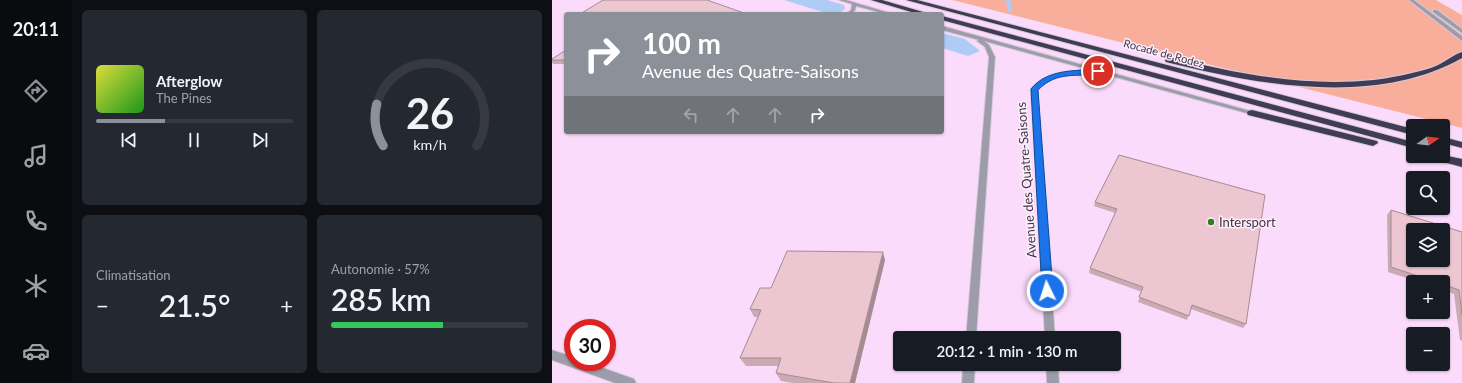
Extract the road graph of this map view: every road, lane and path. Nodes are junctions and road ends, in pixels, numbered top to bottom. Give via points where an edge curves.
1 (840, 0) edge
2 (874, 0) edge
3 (909, 0) edge
4 (1411, 0) edge
5 (1419, 0) edge
6 (854, 4) junction
7 (850, 12) edge
8 (885, 12) edge
9 (919, 12) edge
10 (944, 19) edge
11 (944, 29) edge
12 (1462, 31) edge
13 (976, 38) junction
14 (1060, 39) junction
15 (1462, 39) edge
16 (1462, 55) edge
17 (1098, 71) junction
18 (1252, 113) joint
19 (1406, 130) edge
20 (1450, 142) edge
21 (1406, 143) edge
22 (1462, 145) edge
23 (1406, 150) edge
24 (1450, 155) edge
25 (1462, 158) edge
26 (1450, 160) edge
27 (1462, 163) edge
28 (972, 331) edge
29 (1050, 331) edge
30 (552, 355) edge
31 (969, 371) edge
32 (1052, 371) edge
33 (630, 383) edge
34 (968, 383) edge
35 (1053, 383) edge

1 - 6 street
2 - 9 highway
3 - 14 highway, Rocade de Rodez
4 - 15 street
5 - 12 street
6 - 7 street
6 - 8 street
10 - 21 highway, Rocade de Rodez
11 - 13 street, Avenue des Quatre-Saisons
13 - 17 street, Avenue des Quatre-Saisons
13 - 28 street, Avenue des Quatre-Saisons via 987,46 992,57
14 - 16 highway via 1093,42 1236,75 1303,83 1365,83 1419,75 1452,62
14 - 19 highway, Rocade de Rodez
17 - 18 street, Avenue des Quatre-Saisons
17 - 29 street, Avenue des Quatre-Saisons via 1064,73 1044,80 1034,89
18 - 23 highway
20 - 22 highway
24 - 25 highway
26 - 27 highway
30 - 33 street
31 - 34 street
32 - 35 street

